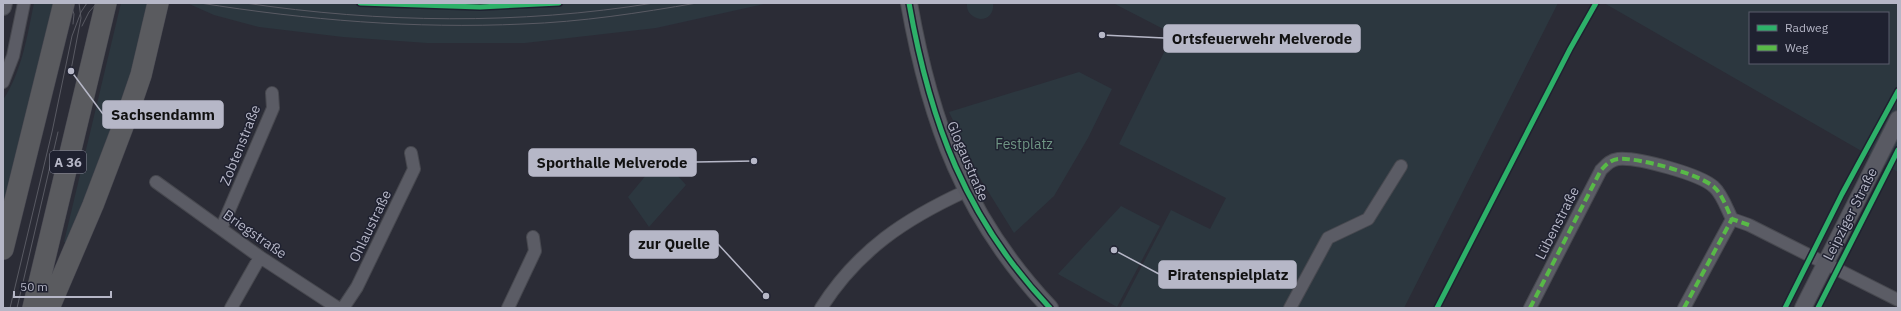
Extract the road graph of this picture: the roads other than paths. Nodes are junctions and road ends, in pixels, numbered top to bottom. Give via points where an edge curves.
1 (4, 3) edge
2 (24, 3) edge
3 (64, 3) edge
4 (106, 3) edge
5 (158, 3) edge
6 (909, 3) edge
7 (3, 7) edge
8 (3, 82) edge
9 (272, 93) dead end
10 (1898, 119) edge
11 (411, 153) dead end
12 (1401, 166) dead end
13 (156, 182) dead end
14 (966, 191) junction
15 (1732, 219) junction
16 (221, 229) junction
17 (533, 237) dead end
18 (3, 250) edge
19 (260, 257) junction
20 (1825, 264) junction
21 (1898, 300) edge
22 (33, 308) edge
23 (50, 308) edge
24 (230, 308) edge
25 (338, 308) edge
26 (343, 308) edge
27 (508, 308) edge
28 (821, 308) edge
29 (1050, 308) edge
30 (1290, 308) edge
31 (1530, 308) edge
32 (1684, 308) edge
33 (1803, 308) edge

1 - 7 street
2 - 8 street via 13,56
3 - 18 highway
4 - 22 highway, A 36
5 - 23 highway via 141,75 128,113
6 - 14 street, Glogaustraße via 935,112
9 - 16 street, Zobtenstraße via 273,108
10 - 20 street, Leipziger Straße
11 - 26 street, Ohlaustraße via 414,169 358,286
12 - 30 street via 1368,219 1328,238
13 - 16 street, Briegstraße
14 - 28 street via 932,206 874,245 839,280
14 - 29 street, Glogaustraße via 991,235 1014,268
15 - 20 street via 1749,225
15 - 31 street, Lübenstraße via 1715,188 1699,177 1634,159 1609,162 1601,170
15 - 32 street
16 - 19 street, Briegstraße
17 - 27 street via 535,251
19 - 24 street
19 - 25 street, Briegstraße
20 - 21 street
20 - 33 street, Leipziger Straße

